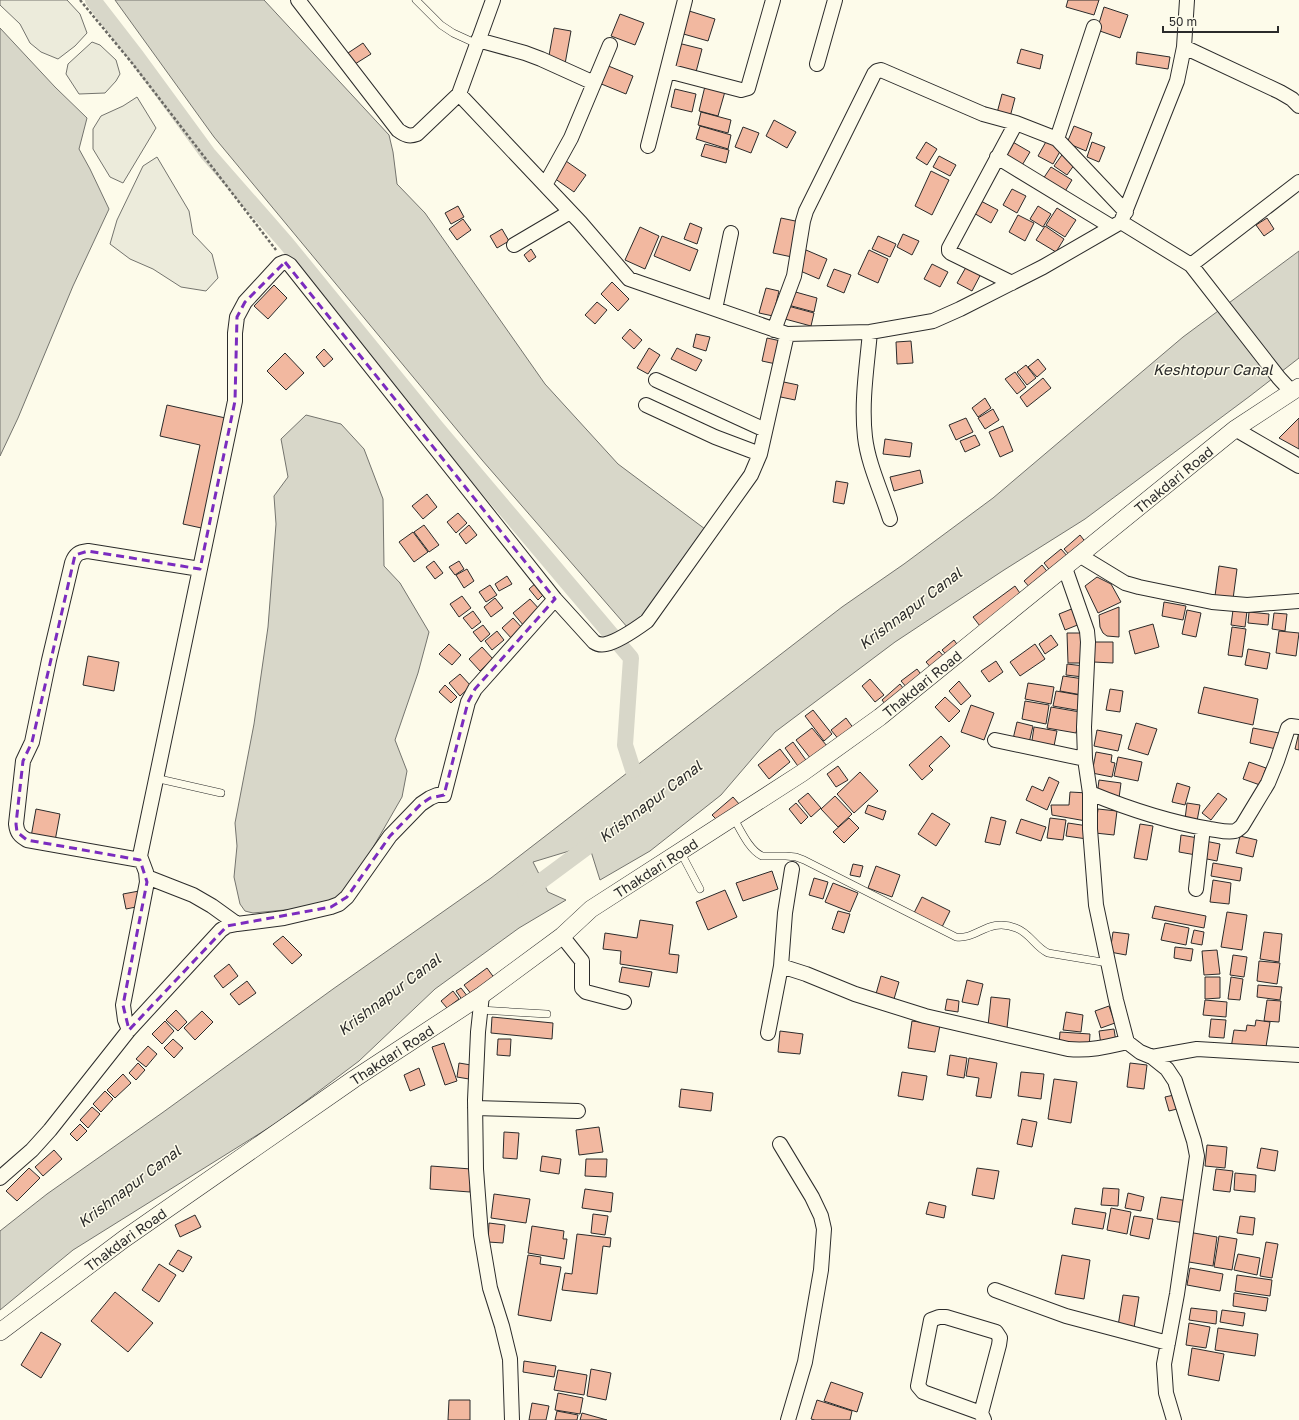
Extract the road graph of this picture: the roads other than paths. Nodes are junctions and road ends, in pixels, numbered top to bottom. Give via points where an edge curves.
1 (298, 0) edge
2 (416, 0) edge
3 (493, 0) edge
4 (685, 0) edge
5 (773, 0) edge
6 (835, 0) edge
7 (1187, 0) edge
8 (1094, 27) dead end
9 (478, 42) junction
10 (610, 45) dead end
11 (1184, 47) junction
12 (817, 64) dead end
13 (668, 71) junction
14 (594, 83) junction
15 (459, 94) junction
16 (1299, 106) edge
17 (1016, 122) junction
18 (1057, 139) junction
19 (648, 146) dead end
20 (998, 157) junction
21 (1299, 182) edge
22 (546, 185) junction
23 (570, 212) junction
24 (1120, 220) junction
25 (731, 233) dead end
26 (514, 245) dead end
27 (1191, 265) junction
28 (1012, 283) junction
29 (715, 309) junction
30 (780, 332) junction
31 (870, 332) junction
32 (656, 380) dead end
33 (1295, 389) edge
34 (646, 406) dead end
35 (1235, 429) junction
36 (765, 430) junction
37 (760, 454) junction
38 (1299, 466) edge
39 (890, 519) dead end
40 (1079, 555) junction
41 (1065, 568) junction
42 (200, 569) junction
43 (555, 599) junction
44 (1299, 601) edge
45 (1299, 727) edge
46 (995, 740) dead end
47 (1085, 759) junction
48 (155, 778) junction
49 (220, 793) dead end
50 (1090, 794) junction
51 (733, 817) junction
52 (1203, 828) junction
53 (680, 851) junction
54 (140, 860) junction
55 (792, 869) dead end
56 (147, 877) junction
57 (700, 889) dead end
58 (1196, 889) dead end
59 (236, 924) junction
60 (562, 936) junction
61 (1108, 964) junction
62 (780, 966) junction
63 (624, 1002) dead end
64 (481, 1003) junction
65 (547, 1014) dead end
66 (129, 1030) junction
67 (768, 1033) dead end
68 (1127, 1042) junction
69 (1299, 1055) edge
70 (1152, 1057) junction
71 (475, 1108) junction
72 (578, 1112) dead end
73 (780, 1144) dead end
74 (0, 1178) edge
75 (995, 1290) dead end
76 (0, 1332) edge
77 (1168, 1343) junction
78 (983, 1416) edge
79 (512, 1420) edge
80 (788, 1420) edge
81 (1174, 1420) edge

1 - 15 street via 398,130 405,135 417,134
2 - 9 lane via 452,33
3 - 9 street
4 - 13 street
5 - 13 street via 746,90
6 - 12 street
7 - 11 street
8 - 18 street
9 - 14 street via 525,53
9 - 15 street
10 - 14 street
11 - 16 street via 1280,92
11 - 24 street via 1177,81
13 - 19 street
14 - 22 street via 571,138
15 - 22 street
17 - 18 street
17 - 20 street
17 - 30 street via 983,114 881,70 877,71 806,211
18 - 24 street
20 - 24 street
20 - 28 street via 949,251
21 - 27 street
22 - 23 street
23 - 26 street
23 - 29 street via 629,279
24 - 27 street
24 - 28 street
25 - 29 street
27 - 33 street via 1279,378
28 - 31 street via 933,321
29 - 30 street
30 - 31 street
30 - 36 street
31 - 39 street via 864,403 865,436
32 - 36 street
33 - 35 street, Thakdari Road
34 - 37 street
35 - 38 street
35 - 40 street, Thakdari Road
36 - 37 street
37 - 43 street via 751,475 647,621 632,632 605,645 598,644
40 - 41 street, Thakdari Road
40 - 44 street via 1125,583 1139,587 1219,603 1247,605
41 - 47 street via 1088,642
41 - 51 street, Thakdari Road via 880,717 802,773
42 - 43 street via 235,401 237,317 245,302 280,264 285,262 300,277
42 - 48 street
42 - 54 street via 88,550 75,555 32,742 23,760 16,824 17,832 21,836 28,840
43 - 59 street via 475,689 468,702 444,795 437,795 421,804 390,836 347,898 331,907 284,918
45 - 52 street via 1288,728 1268,783 1242,826 1230,832
46 - 47 street
47 - 50 street
48 - 49 lane
48 - 54 street
50 - 52 street via 1137,812
50 - 61 street via 1096,905
51 - 53 street, Thakdari Road
51 - 61 lane via 757,854 804,860 956,937 966,937 990,926 1002,924 1027,933 1048,953
52 - 58 street
53 - 57 lane
53 - 60 street, Thakdari Road via 591,909
54 - 56 street
55 - 62 street
56 - 59 street via 194,895
56 - 66 street via 123,1005
59 - 66 street via 221,930
60 - 63 street via 582,961 582,988 586,992
60 - 64 street, Thakdari Road
61 - 68 street
62 - 67 street
62 - 68 street via 855,994 925,1016 1068,1049 1096,1050
64 - 65 lane
64 - 71 street
64 - 76 street, Thakdari Road via 354,1079 124,1239
66 - 74 street via 50,1130
68 - 70 street
69 - 70 street via 1197,1049
70 - 77 street via 1167,1069 1175,1081 1197,1156
71 - 72 street
71 - 79 street via 480,1235 490,1288 510,1359
73 - 80 street via 812,1197 824,1229 821,1270 805,1362
75 - 77 street via 1066,1316
77 - 81 street via 1164,1364 1166,1393
78 - 78 street via 1000,1338 996,1332 946,1317 931,1320 918,1386 923,1392

